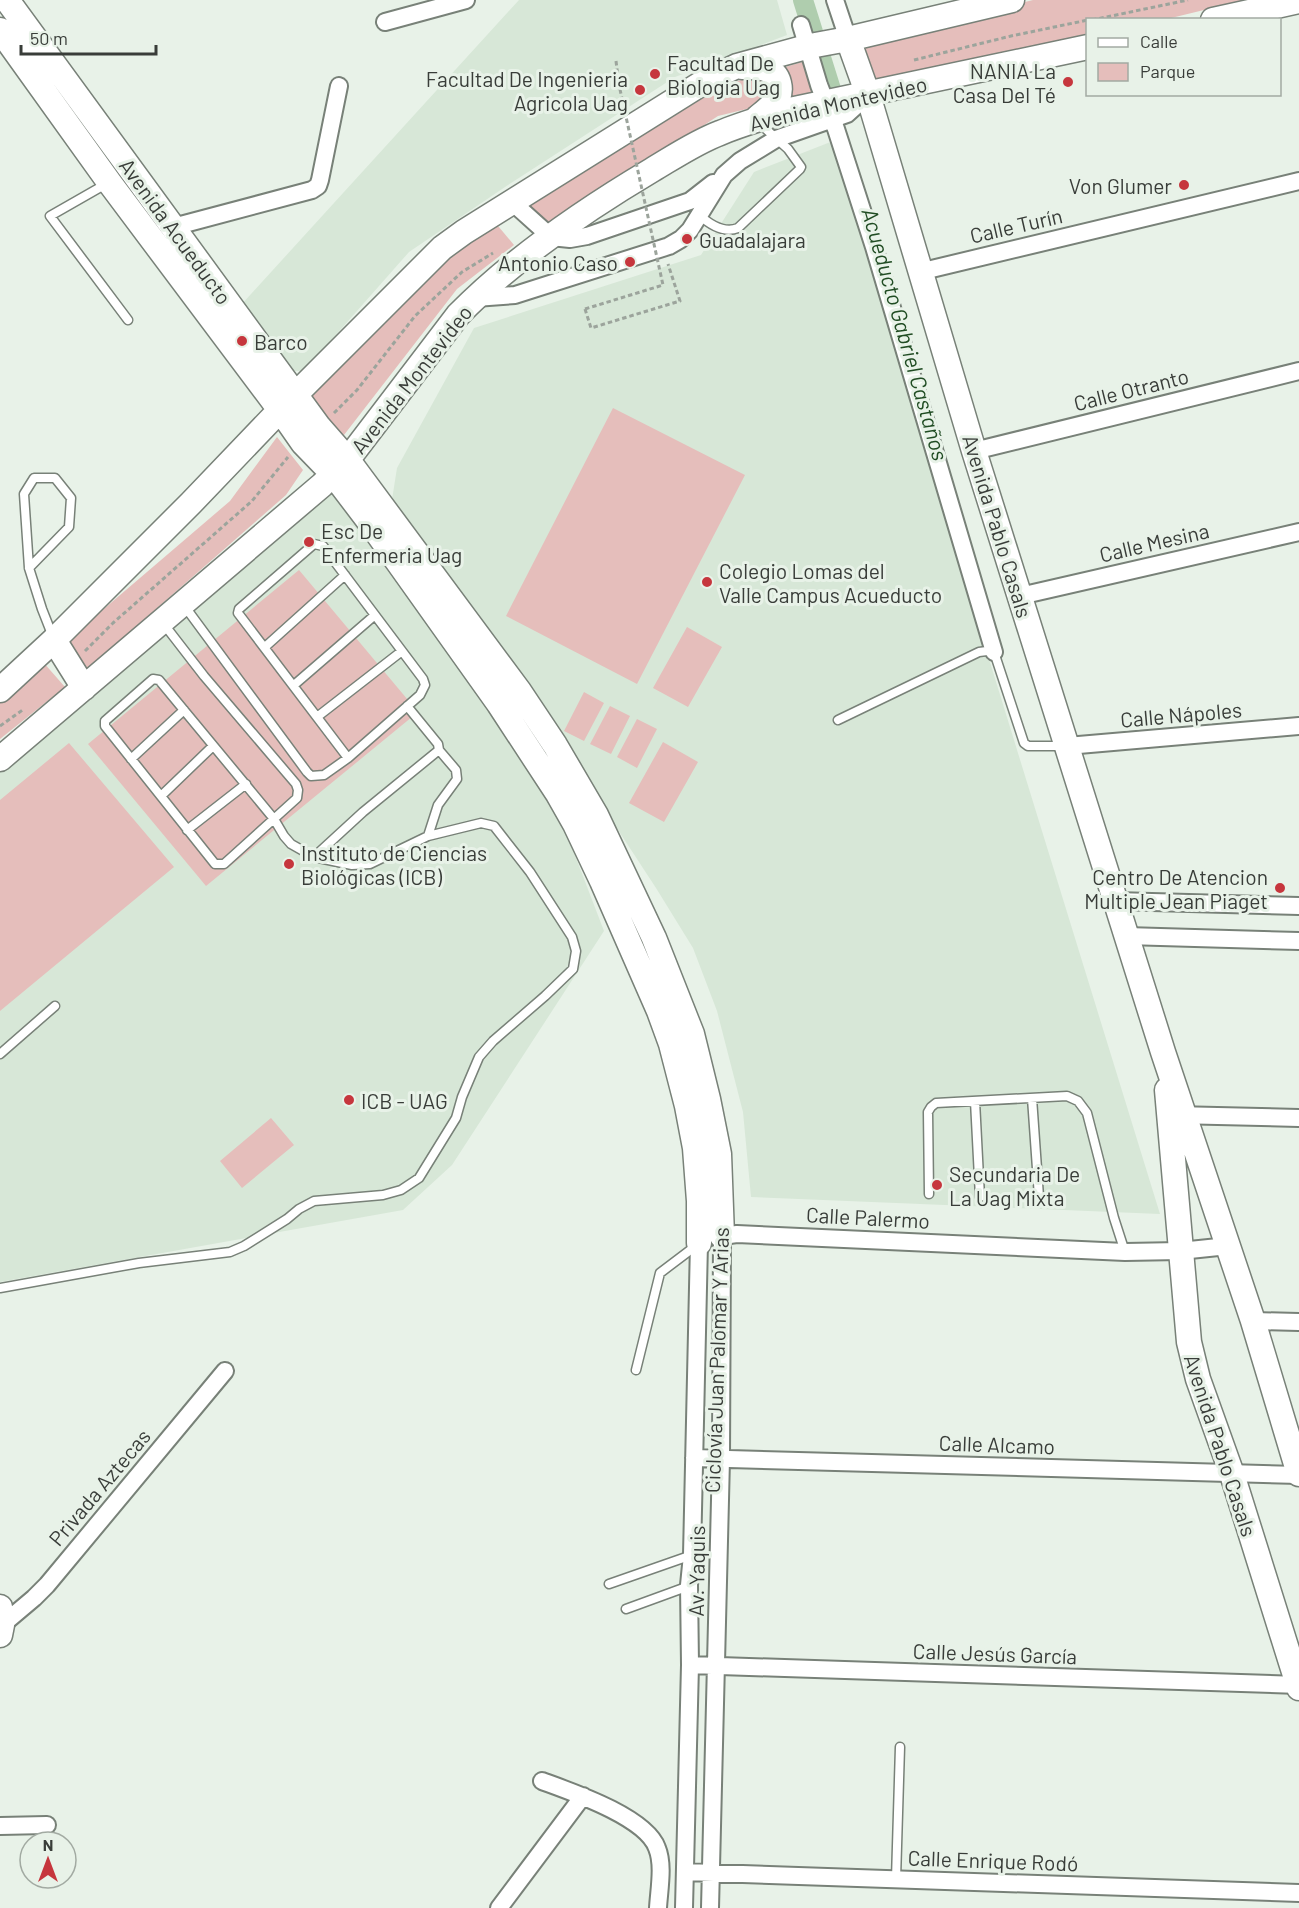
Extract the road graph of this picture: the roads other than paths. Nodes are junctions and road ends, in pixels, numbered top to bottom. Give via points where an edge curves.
1 (7, 0) edge
2 (466, 0) edge
3 (835, 0) edge
4 (1012, 0) edge
5 (1299, 1) edge
6 (1221, 18) edge
7 (385, 22) dead end
8 (0, 30) edge
9 (804, 36) junction
10 (848, 39) junction
11 (1086, 47) edge
12 (737, 66) junction
13 (339, 86) dead end
14 (868, 95) junction
15 (829, 111) junction
16 (755, 120) junction
17 (776, 139) junction
18 (724, 175) junction
19 (109, 182) junction
20 (1299, 182) edge
21 (690, 201) junction
22 (512, 202) junction
23 (699, 215) junction
24 (173, 227) junction
25 (551, 237) junction
26 (920, 272) junction
27 (195, 276) junction
28 (475, 298) junction
29 (128, 320) dead end
30 (1299, 371) edge
31 (288, 402) junction
32 (974, 451) junction
33 (340, 466) junction
34 (1299, 532) edge
35 (29, 568) junction
36 (345, 575) junction
37 (1020, 596) junction
38 (183, 603) junction
39 (375, 615) junction
40 (162, 621) junction
41 (54, 640) junction
42 (265, 647) junction
43 (402, 651) junction
44 (994, 652) junction
45 (294, 685) junction
46 (84, 688) junction
47 (0, 690) edge
48 (407, 706) junction
49 (184, 710) junction
50 (317, 717) junction
51 (838, 720) dead end
52 (1299, 726) edge
53 (213, 746) junction
54 (1066, 746) junction
55 (440, 750) junction
56 (348, 758) junction
57 (0, 759) edge
58 (131, 759) junction
59 (307, 772) junction
60 (246, 784) junction
61 (296, 784) junction
62 (161, 796) junction
63 (274, 819) junction
64 (586, 820) junction
65 (187, 830) junction
66 (428, 836) junction
67 (314, 857) junction
68 (1115, 901) junction
69 (1299, 906) edge
70 (1126, 936) junction
71 (1299, 941) edge
72 (55, 1006) dead end
73 (0, 1054) edge
74 (1032, 1098) junction
75 (975, 1101) junction
76 (1177, 1115) junction
77 (1299, 1118) edge
78 (929, 1194) dead end
79 (980, 1197) dead end
80 (1039, 1197) dead end
81 (722, 1236) junction
82 (699, 1243) junction
83 (1228, 1245) junction
84 (1180, 1251) junction
85 (1125, 1252) junction
86 (0, 1288) edge
87 (1253, 1321) junction
88 (1299, 1322) edge
89 (636, 1370) dead end
90 (225, 1371) dead end
91 (694, 1458) junction
92 (721, 1459) junction
93 (1232, 1474) junction
94 (1299, 1475) edge
95 (692, 1554) junction
96 (609, 1584) dead end
97 (689, 1586) junction
98 (626, 1609) dead end
99 (1, 1622) edge
100 (690, 1665) junction
101 (716, 1666) junction
102 (1299, 1686) edge
103 (900, 1747) dead end
104 (542, 1781) dead end
105 (584, 1796) junction
106 (47, 1825) dead end
107 (0, 1826) edge
108 (685, 1872) junction
109 (710, 1873) junction
110 (896, 1880) junction
111 (1299, 1893) edge
112 (499, 1908) edge
113 (658, 1908) edge
114 (684, 1908) edge
115 (710, 1908) edge

1 - 24 street, Avenida Acueducto
2 - 7 street
3 - 10 street, Avenida Pablo Casals
4 - 10 street
5 - 6 street
8 - 19 street, Avenida Acueducto
9 - 10 street
9 - 12 street
9 - 15 street
10 - 14 street, Avenida Pablo Casals
11 - 14 street, Avenida Montevideo
12 - 16 street via 764,68 774,73 779,82 776,100
12 - 22 street via 707,80
13 - 24 street via 318,186
14 - 15 street, Avenida Montevideo
14 - 26 street, Avenida Pablo Casals
15 - 16 street, Avenida Montevideo
15 - 17 street
15 - 44 street via 884,281
16 - 17 lane
16 - 25 street, Avenida Montevideo via 678,155 610,195
17 - 18 street
17 - 23 lane via 801,167 799,171 738,228 727,231
18 - 21 street
18 - 23 street
19 - 27 street, Avenida Acueducto
19 - 29 lane via 50,216
20 - 26 street, Calle Turín
21 - 23 lane
21 - 25 street via 587,237
22 - 25 street
22 - 31 street via 442,249
23 - 28 street via 681,240 663,248 515,295
24 - 27 street, Avenida Acueducto
25 - 28 street, Avenida Montevideo
26 - 32 street, Avenida Pablo Casals
27 - 31 street, Avenida Acueducto
28 - 33 street, Avenida Montevideo
30 - 32 street, Calle Otranto
31 - 33 street, Avenida Acueducto via 324,434
31 - 41 street
32 - 37 street, Avenida Pablo Casals
33 - 38 street, Avenida Montevideo
33 - 64 street, Avenida Acueducto via 519,691 555,745
34 - 37 street, Calle Mesina
35 - 35 lane via 69,527 71,498 55,478 34,478 24,494
35 - 41 lane
36 - 39 lane
36 - 42 lane
36 - 42 lane via 323,546 314,544 239,609 238,613
37 - 54 street, Avenida Pablo Casals
38 - 40 street, Avenida Montevideo
38 - 59 lane
39 - 43 lane
39 - 45 lane
40 - 46 street, Avenida Montevideo
40 - 61 lane
41 - 46 street
41 - 47 street
42 - 45 lane
43 - 48 lane via 424,685
43 - 50 lane
44 - 51 lane via 979,652
44 - 54 lane via 1024,743
45 - 50 lane
46 - 57 street, Avenida Montevideo
48 - 55 lane
48 - 56 lane
49 - 53 lane
49 - 58 lane
49 - 58 lane via 156,678 105,721
50 - 56 lane
52 - 54 street, Calle Nápoles
53 - 60 lane
53 - 62 lane
54 - 68 street, Avenida Pablo Casals
55 - 66 lane via 456,770 457,779 438,805
55 - 67 lane
56 - 59 lane via 324,775 311,776
58 - 62 lane
59 - 61 lane
60 - 63 lane
60 - 65 lane
61 - 63 lane via 297,798
62 - 65 lane
63 - 65 lane via 219,865
63 - 67 lane via 291,844
64 - 81 street via 654,938 692,1034 719,1154
64 - 82 street via 602,881 671,1044 695,1148
66 - 67 lane via 370,864 352,865
66 - 86 lane via 481,823 494,826 530,872 572,937 576,951 573,969 479,1057 456,1118 419,1178 401,1190 383,1195 314,1201 230,1252 139,1263
68 - 69 street
68 - 70 street, Avenida Pablo Casals
70 - 71 street
70 - 76 street, Avenida Pablo Casals via 1163,1052
72 - 73 lane
74 - 75 lane
74 - 80 lane
74 - 85 lane via 1066,1096 1078,1101 1087,1113
75 - 78 lane via 936,1103 928,1112
75 - 79 lane
76 - 77 street
76 - 83 street, Avenida Pablo Casals
76 - 84 street, Avenida Pablo Casals
81 - 85 street, Calle Palermo
81 - 92 street, Av. Yaquis
82 - 89 lane via 660,1273
82 - 91 street, Av. Yaquis
83 - 84 street, Calle Palermo
83 - 87 street, Avenida Pablo Casals
84 - 85 street, Calle Palermo
84 - 93 street, Avenida Pablo Casals via 1189,1342
87 - 88 street
87 - 94 street, Avenida Pablo Casals
90 - 99 street, Privada Aztecas via 47,1585
91 - 92 street, Calle Alcamo
91 - 95 street, Av. Yaquis
92 - 93 street, Calle Alcamo
92 - 101 street, Av. Yaquis
93 - 94 street, Calle Alcamo
93 - 102 street, Avenida Pablo Casals
95 - 96 lane
95 - 97 street, Av. Yaquis
97 - 98 lane
97 - 100 street, Av. Yaquis
100 - 101 street, Calle Jesús García
100 - 108 street, Av. Yaquis
101 - 102 street, Calle Jesús García
101 - 109 street, Av. Yaquis
103 - 110 lane
104 - 105 street
105 - 112 street
105 - 113 street via 637,1823 652,1838 660,1860
106 - 107 street
108 - 109 street, Calle Enrique Rodó
108 - 114 street, Av. Yaquis
109 - 110 street, Calle Enrique Rodó
109 - 115 street, Av. Yaquis
110 - 111 street, Calle Enrique Rodó

